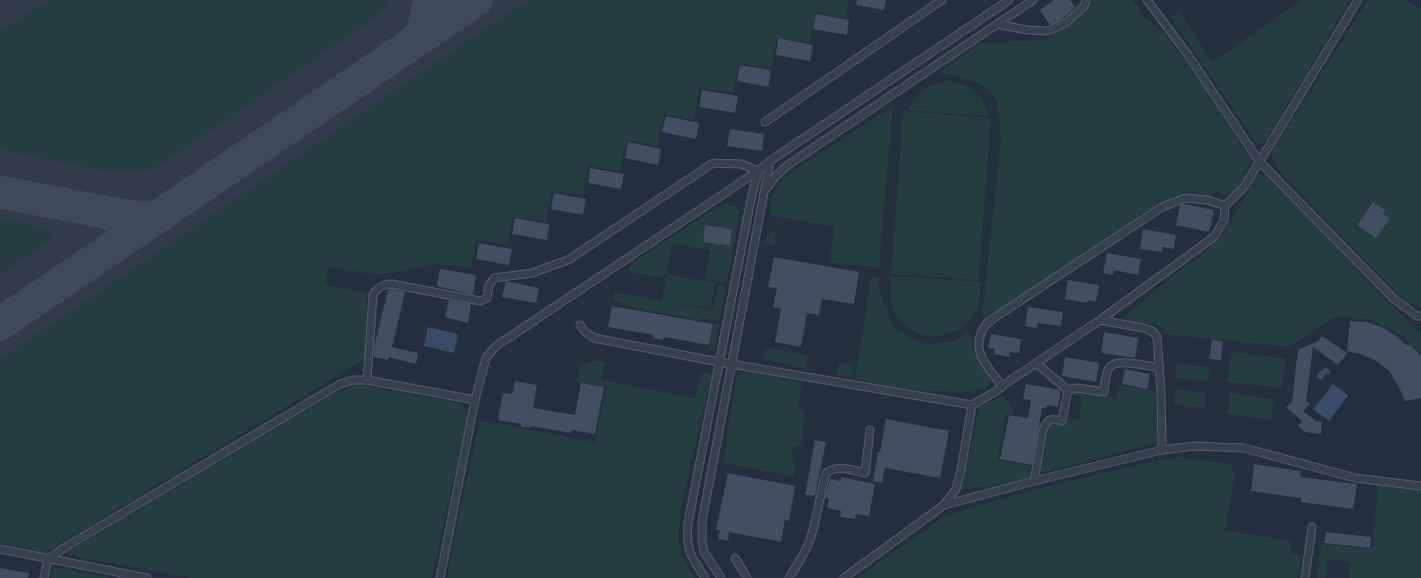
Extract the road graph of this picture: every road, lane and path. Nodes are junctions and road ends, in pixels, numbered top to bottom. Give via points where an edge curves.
1 (942, 0) edge
2 (1009, 0) edge
3 (1033, 0) edge
4 (1086, 0) edge
5 (1147, 0) edge
6 (1358, 0) edge
7 (997, 24) junction
8 (765, 122) dead end
9 (770, 161) junction
10 (1259, 161) junction
11 (758, 171) junction
12 (766, 190) junction
13 (751, 199) junction
14 (763, 201) junction
15 (1225, 206) junction
16 (1420, 318) edge
17 (1100, 320) junction
18 (580, 325) dead end
19 (719, 362) junction
20 (1036, 363) junction
21 (733, 364) junction
22 (1160, 368) junction
23 (367, 380) junction
24 (1002, 386) junction
25 (1068, 390) junction
26 (475, 400) junction
27 (972, 405) junction
28 (870, 430) dead end
29 (1162, 450) junction
30 (1034, 481) junction
31 (1421, 486) edge
32 (944, 505) junction
33 (1312, 527) dead end
34 (0, 549) edge
35 (735, 558) dead end
36 (48, 559) junction
37 (44, 578) edge
38 (147, 578) edge
39 (440, 578) edge
40 (705, 578) edge
41 (721, 578) edge
42 (747, 578) edge
43 (789, 578) edge
44 (844, 578) edge
45 (1305, 578) edge

1 - 8 lane
2 - 9 lane
3 - 7 lane
4 - 7 lane via 1084,6 1067,22 1048,31
5 - 10 lane via 1188,55
6 - 10 lane
7 - 12 lane via 788,165
9 - 11 lane
9 - 12 lane
10 - 15 lane via 1244,187
10 - 16 lane via 1394,299
11 - 13 lane
11 - 23 lane via 741,164 713,163 568,260 532,273 494,278 489,285 487,298 480,301 392,284 378,288 373,295
11 - 26 lane via 496,346 486,358
12 - 14 lane
13 - 14 lane
13 - 19 lane
14 - 21 lane
15 - 17 lane via 1224,220 1214,237
15 - 24 lane via 1208,200 1185,198 1162,207 988,322 981,330 978,347 986,366
17 - 20 lane
17 - 22 lane via 1152,330 1157,337
18 - 19 lane via 594,338
19 - 21 lane
19 - 40 lane via 686,540 690,555
20 - 24 lane
20 - 25 lane
21 - 27 lane
21 - 41 lane via 702,521 704,552
22 - 25 lane via 1113,363 1108,368 1104,392 1077,388
22 - 29 lane
23 - 26 lane
23 - 36 lane via 340,384
24 - 27 lane
25 - 30 lane via 1062,421 1052,419 1046,422 1043,430
26 - 39 lane
27 - 32 lane via 956,489
28 - 43 lane via 865,473 838,467 826,473 810,540
29 - 30 lane
29 - 31 lane via 1194,446 1244,448 1355,478
30 - 32 lane
32 - 44 lane
33 - 45 lane
34 - 36 lane
35 - 42 lane
36 - 37 lane
36 - 38 lane

